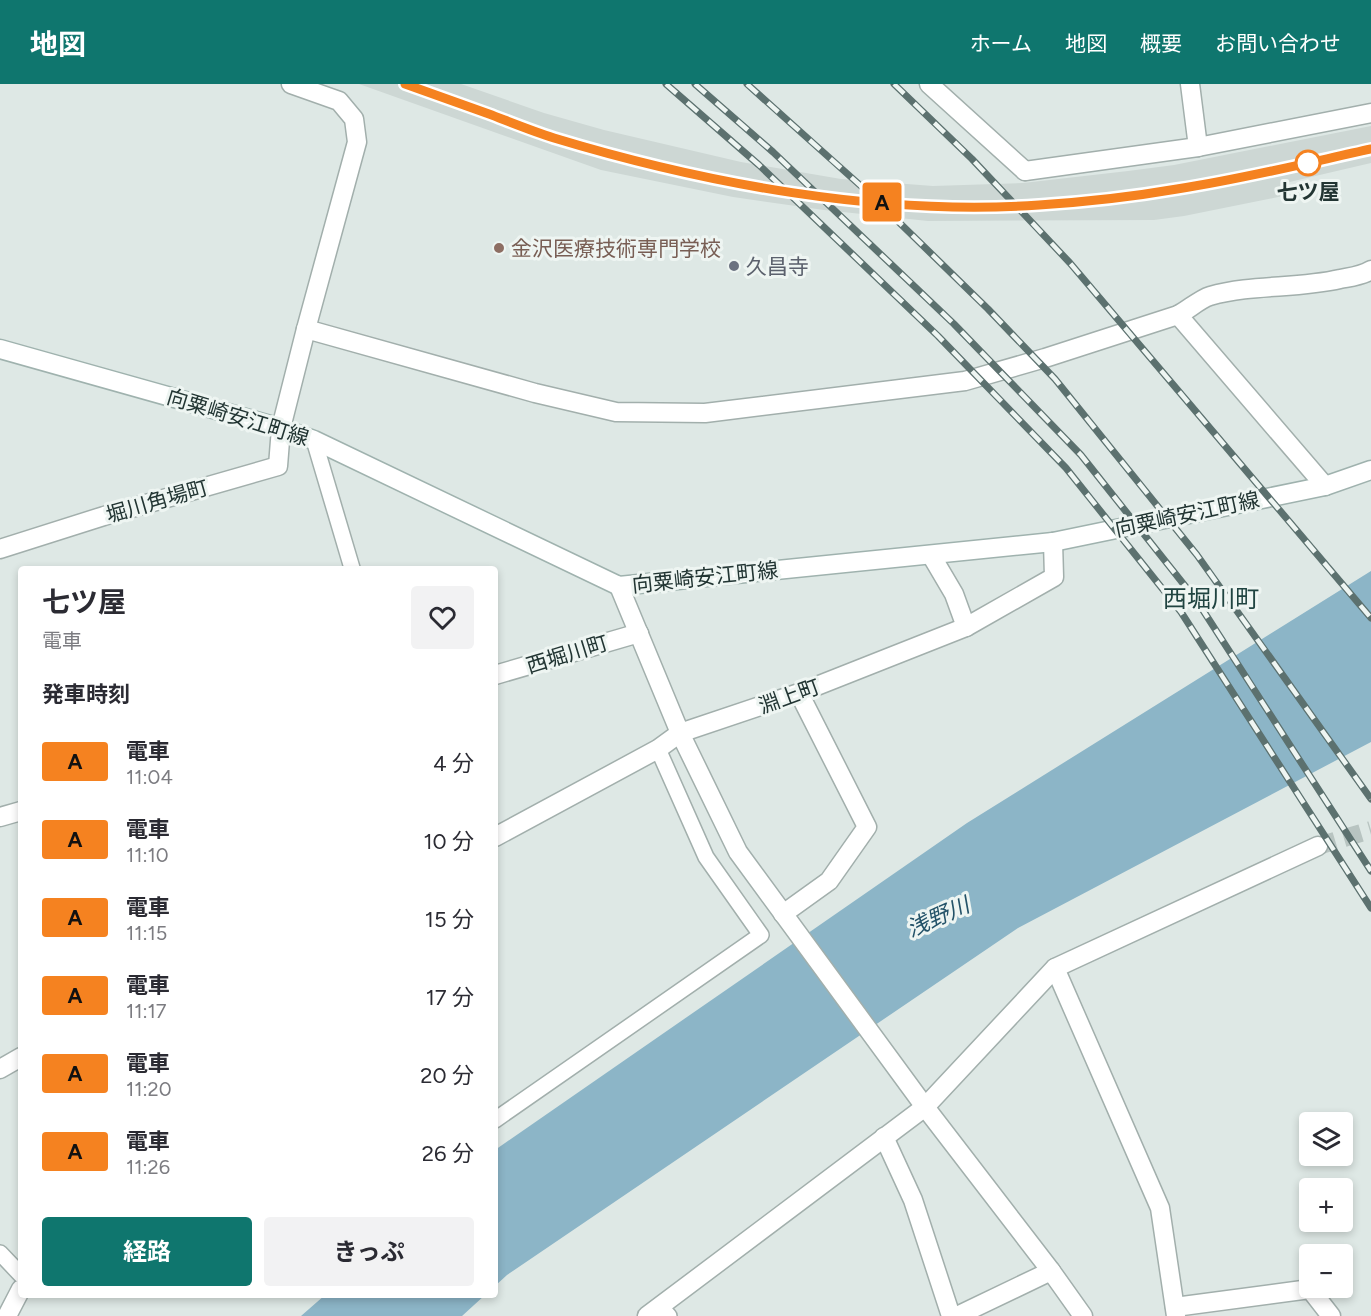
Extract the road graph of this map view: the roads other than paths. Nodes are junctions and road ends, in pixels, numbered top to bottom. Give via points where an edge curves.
1 (291, 84) edge
2 (929, 84) edge
3 (1190, 84) edge
4 (1371, 113) edge
5 (1198, 147) junction
6 (1371, 270) edge
7 (1179, 315) junction
8 (306, 329) junction
9 (0, 349) edge
10 (281, 428) junction
11 (314, 440) junction
12 (1371, 470) edge
13 (1325, 486) junction
14 (1053, 542) junction
15 (0, 549) edge
16 (931, 555) junction
17 (351, 566) edge
18 (619, 586) junction
19 (966, 627) junction
20 (639, 633) junction
21 (498, 674) edge
22 (799, 693) junction
23 (680, 733) junction
24 (658, 749) junction
25 (18, 812) edge
26 (0, 817) edge
27 (498, 835) edge
28 (1318, 846) tunnel mouth
29 (783, 914) junction
30 (1055, 968) junction
31 (18, 1059) edge
32 (0, 1069) edge
33 (925, 1107) junction
34 (498, 1118) edge
35 (885, 1137) junction
36 (0, 1253) edge
37 (1051, 1271) junction
38 (18, 1272) edge
39 (18, 1295) edge
40 (1175, 1311) edge
41 (659, 1313) edge
42 (7, 1316) edge
43 (951, 1316) edge
44 (957, 1316) edge
45 (1083, 1316) edge
46 (1331, 1316) edge

1 - 8 street via 339,101 354,119 357,142
2 - 5 street via 1025,171
3 - 5 street
4 - 5 street
6 - 7 street via 1324,283 1208,296
7 - 8 street via 965,381 705,413 615,412
7 - 13 street
8 - 10 street
9 - 10 street, 向粟崎安江町線
10 - 11 street, 向粟崎安江町線
10 - 15 street, 堀川角場町 via 278,466
11 - 17 lane
11 - 18 street, 向粟崎安江町線
12 - 13 street, 向粟崎安江町線
13 - 14 street, 向粟崎安江町線
14 - 16 street, 向粟崎安江町線
14 - 19 street, 淵上町 via 1054,578
16 - 18 street, 向粟崎安江町線
16 - 19 street via 954,594
18 - 20 street
19 - 22 street, 淵上町
20 - 21 street, 西堀川町
20 - 23 street
22 - 23 street, 淵上町
22 - 29 street via 867,827 829,881
23 - 24 street, 淵上町
23 - 29 street via 738,852
24 - 27 street, 淵上町
24 - 34 lane via 706,857 761,935
25 - 26 street
28 - 30 street
29 - 33 street
30 - 33 street
30 - 40 street via 1160,1208
31 - 32 street
33 - 35 street
33 - 37 street
35 - 41 street
35 - 43 street via 913,1200
36 - 38 lane
37 - 44 street
37 - 45 street
39 - 42 street
40 - 46 street via 1310,1289

